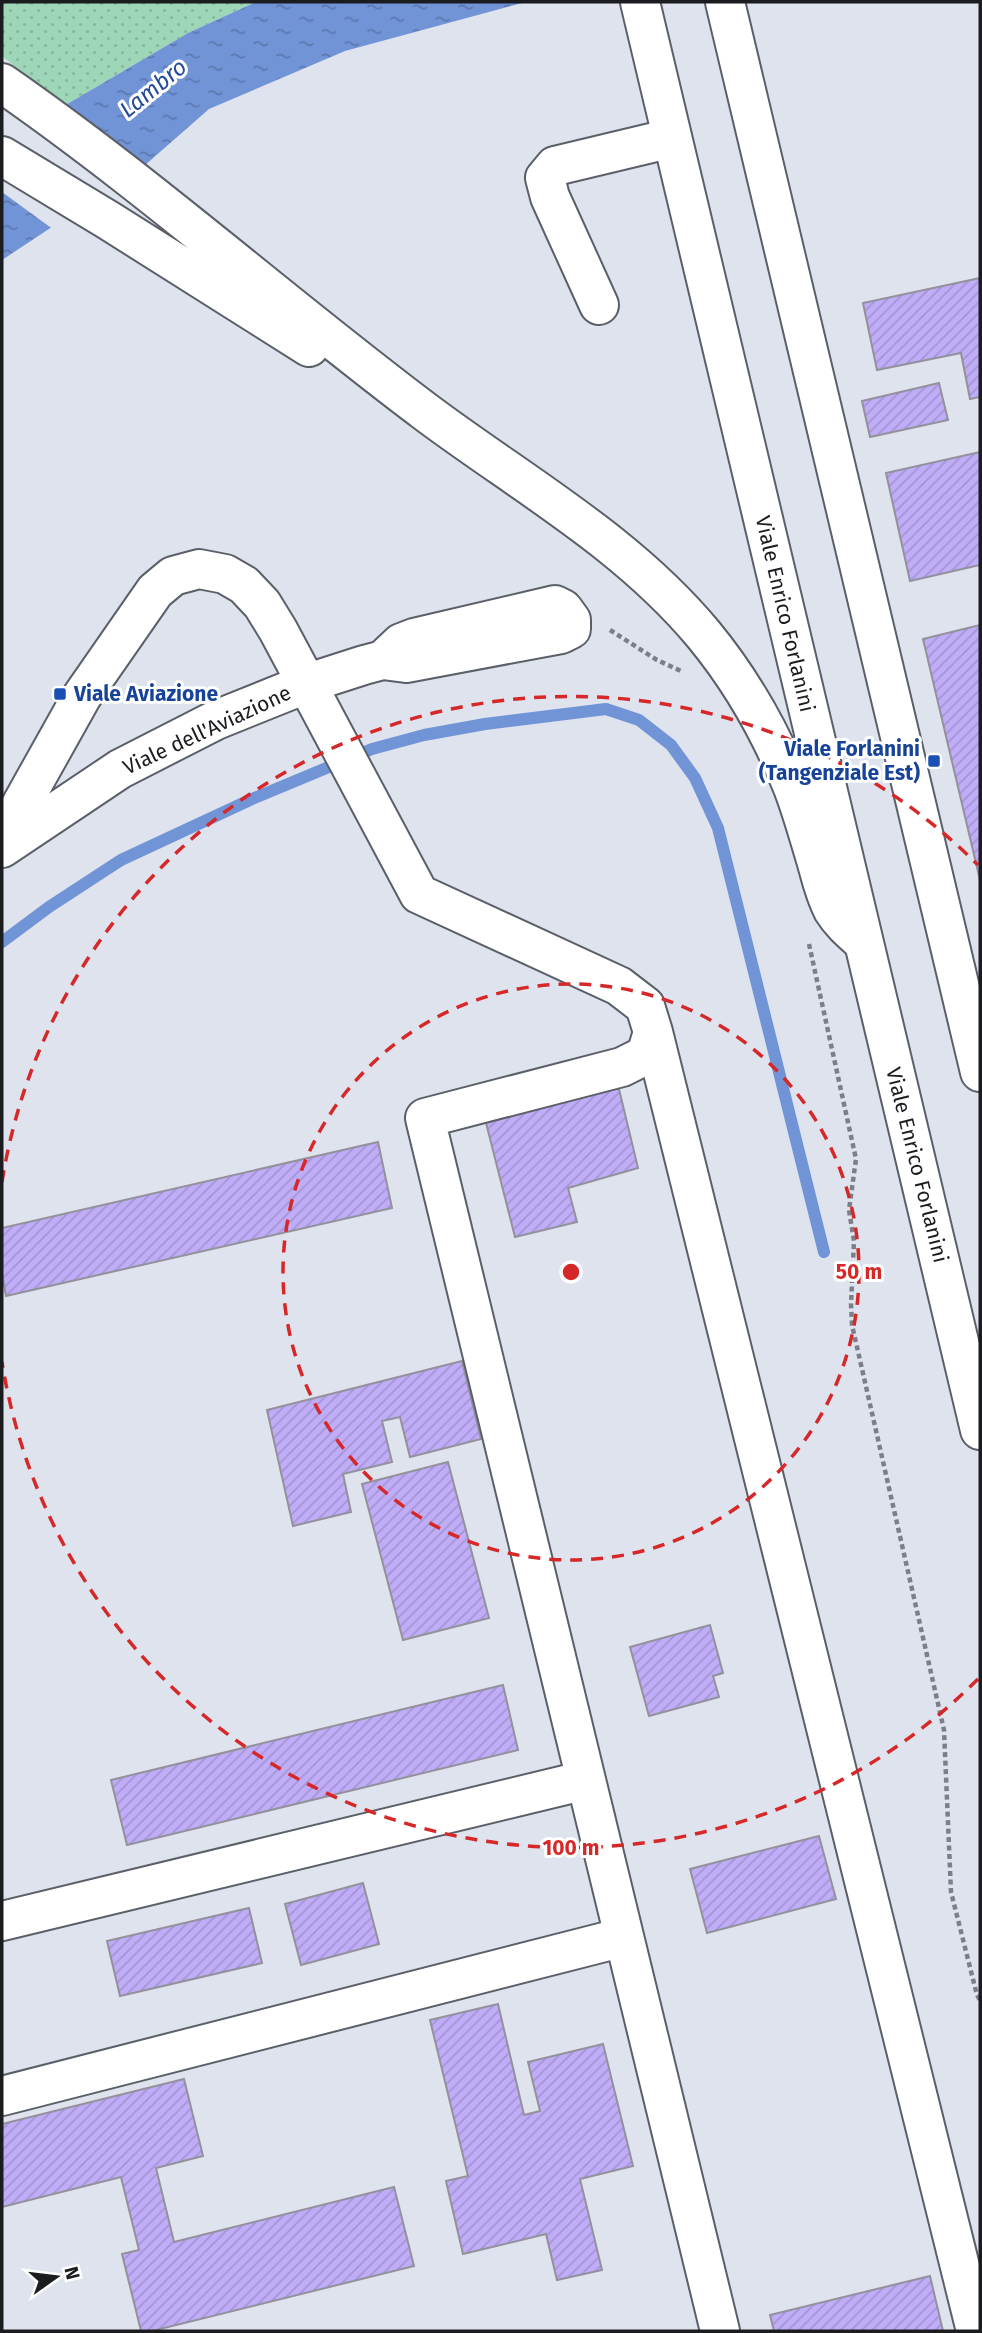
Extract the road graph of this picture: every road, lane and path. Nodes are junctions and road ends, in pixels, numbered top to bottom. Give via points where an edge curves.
1 (640, 2) edge
2 (725, 2) edge
3 (17, 94) edge
4 (672, 138) junction
5 (2, 156) edge
6 (599, 305) dead end
7 (428, 414) junction
8 (616, 635) dead end
9 (383, 660) dead end
10 (684, 672) dead end
11 (308, 683) junction
12 (2, 839) edge
13 (2, 848) edge
14 (808, 940) dead end
15 (863, 942) junction
16 (653, 1032) junction
17 (980, 1072) edge
18 (980, 1430) edge
19 (586, 1780) junction
20 (2, 1921) edge
21 (624, 1937) junction
22 (980, 2000) edge
23 (2, 2095) edge
24 (720, 2331) edge
25 (976, 2331) edge

1 - 4 main road, Viale Enrico Forlanini
2 - 17 main road
3 - 7 main road
4 - 6 main road via 555,166 545,178
4 - 15 main road, Viale Enrico Forlanini
5 - 7 main road via 322,355
7 - 15 main road via 618,550 670,596 706,637 776,745 833,909
8 - 10 path
9 - 11 main road, Viale dell'Aviazione
11 - 12 main road, Viale dell'Aviazione via 262,604 244,585 207,569 173,576 155,591 82,696
11 - 13 main road, Viale dell'Aviazione via 143,756
11 - 16 main road via 419,894 619,986 645,1006
14 - 22 path via 856,1159 849,1210 854,1241 852,1325 944,1730 951,1892
15 - 18 main road, Viale Enrico Forlanini
16 - 19 main road via 646,1055 622,1067 425,1118
16 - 25 main road
19 - 20 main road
19 - 21 main road
21 - 23 main road
21 - 24 main road

